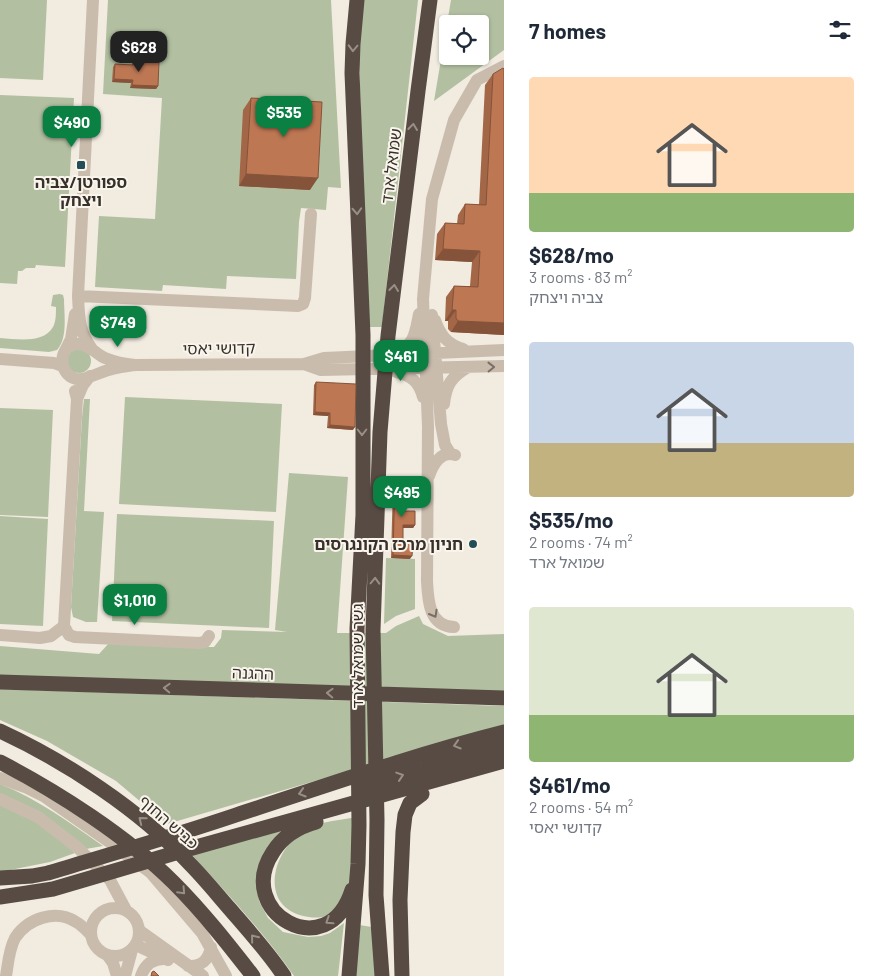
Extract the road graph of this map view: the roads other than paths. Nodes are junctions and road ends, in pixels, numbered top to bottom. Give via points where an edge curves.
1 (93, 0) edge
2 (430, 0) edge
3 (435, 0) edge
4 (355, 5) edge
5 (426, 38) junction
6 (504, 66) edge
7 (311, 214) dead end
8 (78, 296) junction
9 (426, 299) junction
10 (363, 335) joint
11 (388, 336) joint
12 (92, 350) junction
13 (504, 350) edge
14 (65, 351) junction
15 (467, 351) junction
16 (430, 353) junction
17 (391, 356) junction
18 (0, 359) edge
19 (304, 364) junction
20 (135, 365) junction
21 (504, 366) edge
22 (431, 367) junction
23 (468, 367) junction
24 (64, 370) junction
25 (90, 375) junction
26 (384, 377) junction
27 (76, 399) junction
28 (435, 425) junction
29 (428, 480) junction
30 (64, 626) junction
31 (454, 627) dead end
32 (0, 635) edge
33 (209, 636) dead end
34 (0, 682) edge
35 (504, 698) edge
36 (0, 731) edge
37 (504, 732) edge
38 (504, 746) edge
39 (504, 761) edge
40 (0, 762) edge
41 (478, 767) junction
42 (0, 778) edge
43 (422, 794) junction
44 (0, 798) edge
45 (189, 849) junction
46 (358, 864) junction
47 (0, 878) edge
48 (6, 897) edge
49 (0, 907) edge
50 (126, 910) junction
51 (140, 931) junction
52 (91, 935) junction
53 (211, 947) junction
54 (133, 950) junction
55 (108, 956) junction
56 (166, 959) junction
57 (189, 971) edge
58 (6, 976) edge
59 (117, 976) edge
60 (125, 976) edge
61 (135, 976) edge
62 (141, 976) edge
63 (203, 976) edge
64 (226, 976) edge
65 (253, 976) edge
66 (284, 976) edge
67 (349, 976) edge
68 (382, 976) edge
69 (402, 976) edge

1 - 8 street
2 - 5 highway, שמואל ארד
3 - 5 highway
4 -> 10 highway, שמואל ארד via 352,92
11 -> 5 highway, שמואל ארד
6 - 9 street via 477,80 454,120 432,199
7 - 8 street via 305,298 298,306
8 - 12 street via 82,331
8 - 14 street via 71,339
9 - 15 street via 447,342
9 - 16 street
9 - 17 street via 410,345
10 -> 46 highway, גשר שמואל ארד via 363,515 357,629
11 - 26 highway, גשר שמואל ארד
12 - 14 street via 75,344
12 - 20 street, קדושי יאסי via 112,361
12 - 25 street via 97,363
13 - 15 street, קדושי יאסי
14 - 24 street
15 - 16 street, קדושי יאסי
16 - 17 street, קדושי יאסי
16 - 22 street
17 - 19 street, קדושי יאסי via 324,358
18 - 24 street via 54,363
19 - 20 street, קדושי יאסי
19 - 26 street, קדושי יאסי via 321,370
20 - 25 street, קדושי יאסי
23 -> 21 street, קדושי יאסי
22 - 23 street, קדושי יאסי
22 - 26 street, קדושי יאסי
22 - 28 street
23 - 28 street via 456,374 448,385
24 - 25 street via 77,379
24 - 27 street via 75,390
25 - 27 street
26 - 28 street via 408,375 418,383
68 -> 26 highway, גשר שמואל ארד via 376,895 373,630
27 - 30 street
28 - 29 street
28 - 29 street via 452,454 443,455 432,466
29 -> 31 street via 428,601 431,613 438,621
30 - 32 street via 51,636 40,638
30 - 33 street via 68,635 76,637 199,643 205,642
35 -> 34 highway, ההגנה
66 -> 36 highway, כביש החוף via 188,862 153,828 80,776
37 -> 47 highway via 78,864 32,876
45 -> 38 highway via 407,774
39 - 41 highway
40 -> 65 highway via 65,800 143,855 174,882
41 - 43 highway via 452,783
41 - 45 highway
42 - 53 street via 45,797 151,873
46 -> 43 highway via 347,902 341,912 324,925 300,927 287,923 270,906 263,874 266,862 284,837 313,822
43 - 69 highway via 410,804 403,832 400,900
44 - 50 street via 38,817 77,846 110,880
45 - 48 highway via 53,889
46 - 67 highway
48 - 49 street
50 - 51 street via 135,918
50 - 52 street via 112,908 98,915
51 - 54 street
51 - 57 street
52 - 55 street via 96,948
52 - 58 street via 76,922 60,915 39,918 14,939
53 - 57 street via 209,957
53 - 64 street
54 - 55 street via 121,956
54 - 56 street
54 - 60 street
54 - 61 street
55 - 59 street
56 - 57 street
56 - 62 street via 151,961
57 - 63 street

